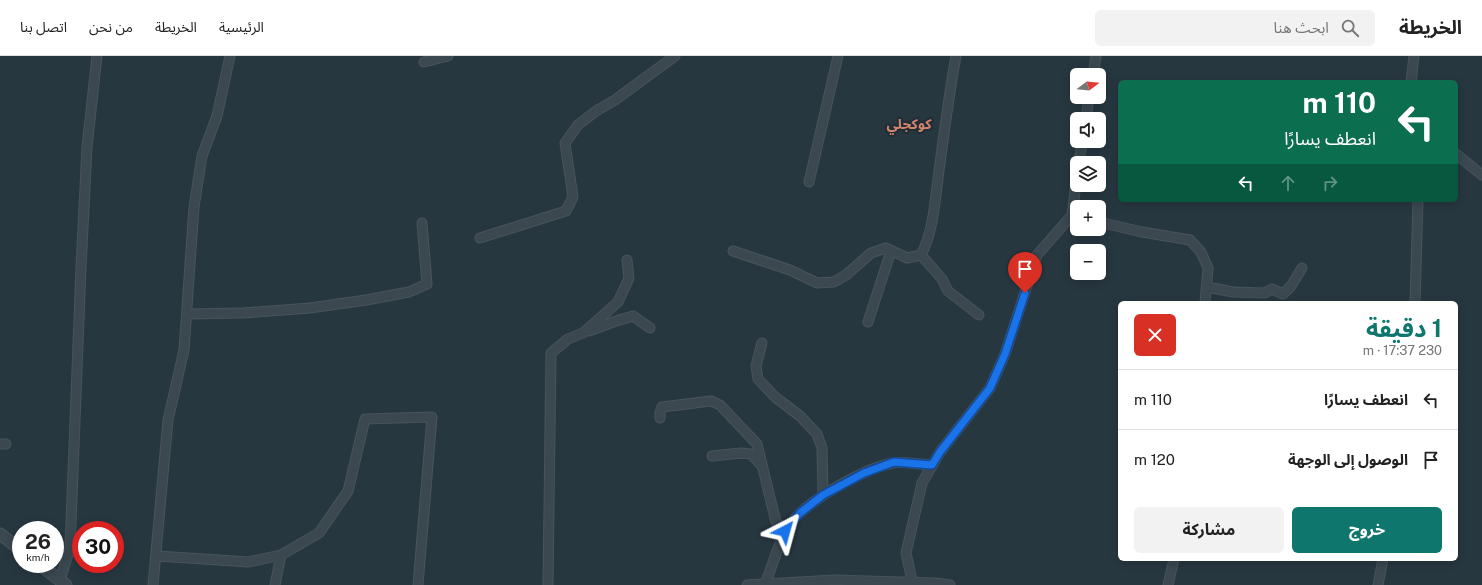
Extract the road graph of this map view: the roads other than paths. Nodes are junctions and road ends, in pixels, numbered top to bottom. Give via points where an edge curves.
1 (96, 56) edge
2 (230, 56) edge
3 (448, 56) edge
4 (675, 56) edge
5 (838, 56) edge
6 (956, 56) edge
7 (1096, 56) edge
8 (1414, 56) edge
9 (424, 62) dead end
10 (1094, 68) edge
11 (1411, 80) edge
12 (1458, 156) edge
13 (1482, 175) edge
14 (809, 182) dead end
15 (1418, 202) edge
16 (1070, 219) edge
17 (422, 223) dead end
18 (1106, 224) edge
19 (480, 238) dead end
20 (733, 251) dead end
21 (891, 251) junction
22 (921, 255) junction
23 (627, 260) dead end
24 (1302, 268) dead end
25 (1207, 287) junction
26 (1205, 301) edge
27 (1415, 301) edge
28 (187, 314) junction
29 (979, 315) dead end
30 (868, 322) dead end
31 (650, 328) dead end
32 (583, 333) junction
33 (762, 343) dead end
34 (660, 418) dead end
35 (712, 456) dead end
36 (932, 465) junction
37 (762, 466) junction
38 (823, 495) junction
39 (785, 531) junction
40 (0, 534) edge
41 (12, 543) edge
42 (281, 555) junction
43 (157, 556) junction
44 (1174, 561) edge
45 (1383, 561) edge
46 (51, 573) edge
47 (63, 582) edge
48 (766, 584) junction
49 (915, 584) edge
50 (153, 585) edge
51 (275, 585) edge
52 (418, 585) edge
53 (548, 585) edge
54 (747, 585) edge
55 (950, 585) edge
56 (1168, 585) edge
57 (1378, 585) edge

1 - 47 street via 87,147 70,548
2 - 28 street via 217,116 202,156 194,207
3 - 9 street
4 - 19 street via 578,125 565,143 573,197 566,211
5 - 14 street
6 - 22 street via 932,220
7 - 10 street
8 - 11 street
12 - 13 street
15 - 27 street
16 - 36 street via 1037,255 1005,354 990,388
17 - 28 street via 427,284 409,292 310,308
18 - 25 street via 1190,240 1201,252 1208,268
20 - 21 street via 790,270 817,283 834,282 871,253 886,248
21 - 22 street via 907,258
21 - 30 street
22 - 29 street via 942,279 948,291
23 - 32 street via 629,278 618,302
24 - 25 street via 1291,286 1282,294 1272,289 1258,293 1232,292
25 - 26 street
28 - 43 street via 184,350 168,420
31 - 32 street via 633,316
32 - 53 street via 568,339 551,353
33 - 38 street via 756,366 758,379 817,434 822,448
34 - 37 street via 662,408 711,401 720,405 757,444
35 - 37 street via 751,454
36 - 38 street via 894,462 864,473
36 - 49 street via 922,483 906,553
37 - 39 street via 776,522
38 - 39 street via 800,513
39 - 48 street
40 - 41 street
42 - 43 street via 249,562
42 - 51 street
42 - 52 street via 319,534 348,491 365,419 432,417
43 - 50 street
44 - 56 street
45 - 57 street
46 - 47 street
48 - 49 street via 834,580
48 - 54 street
49 - 55 street

